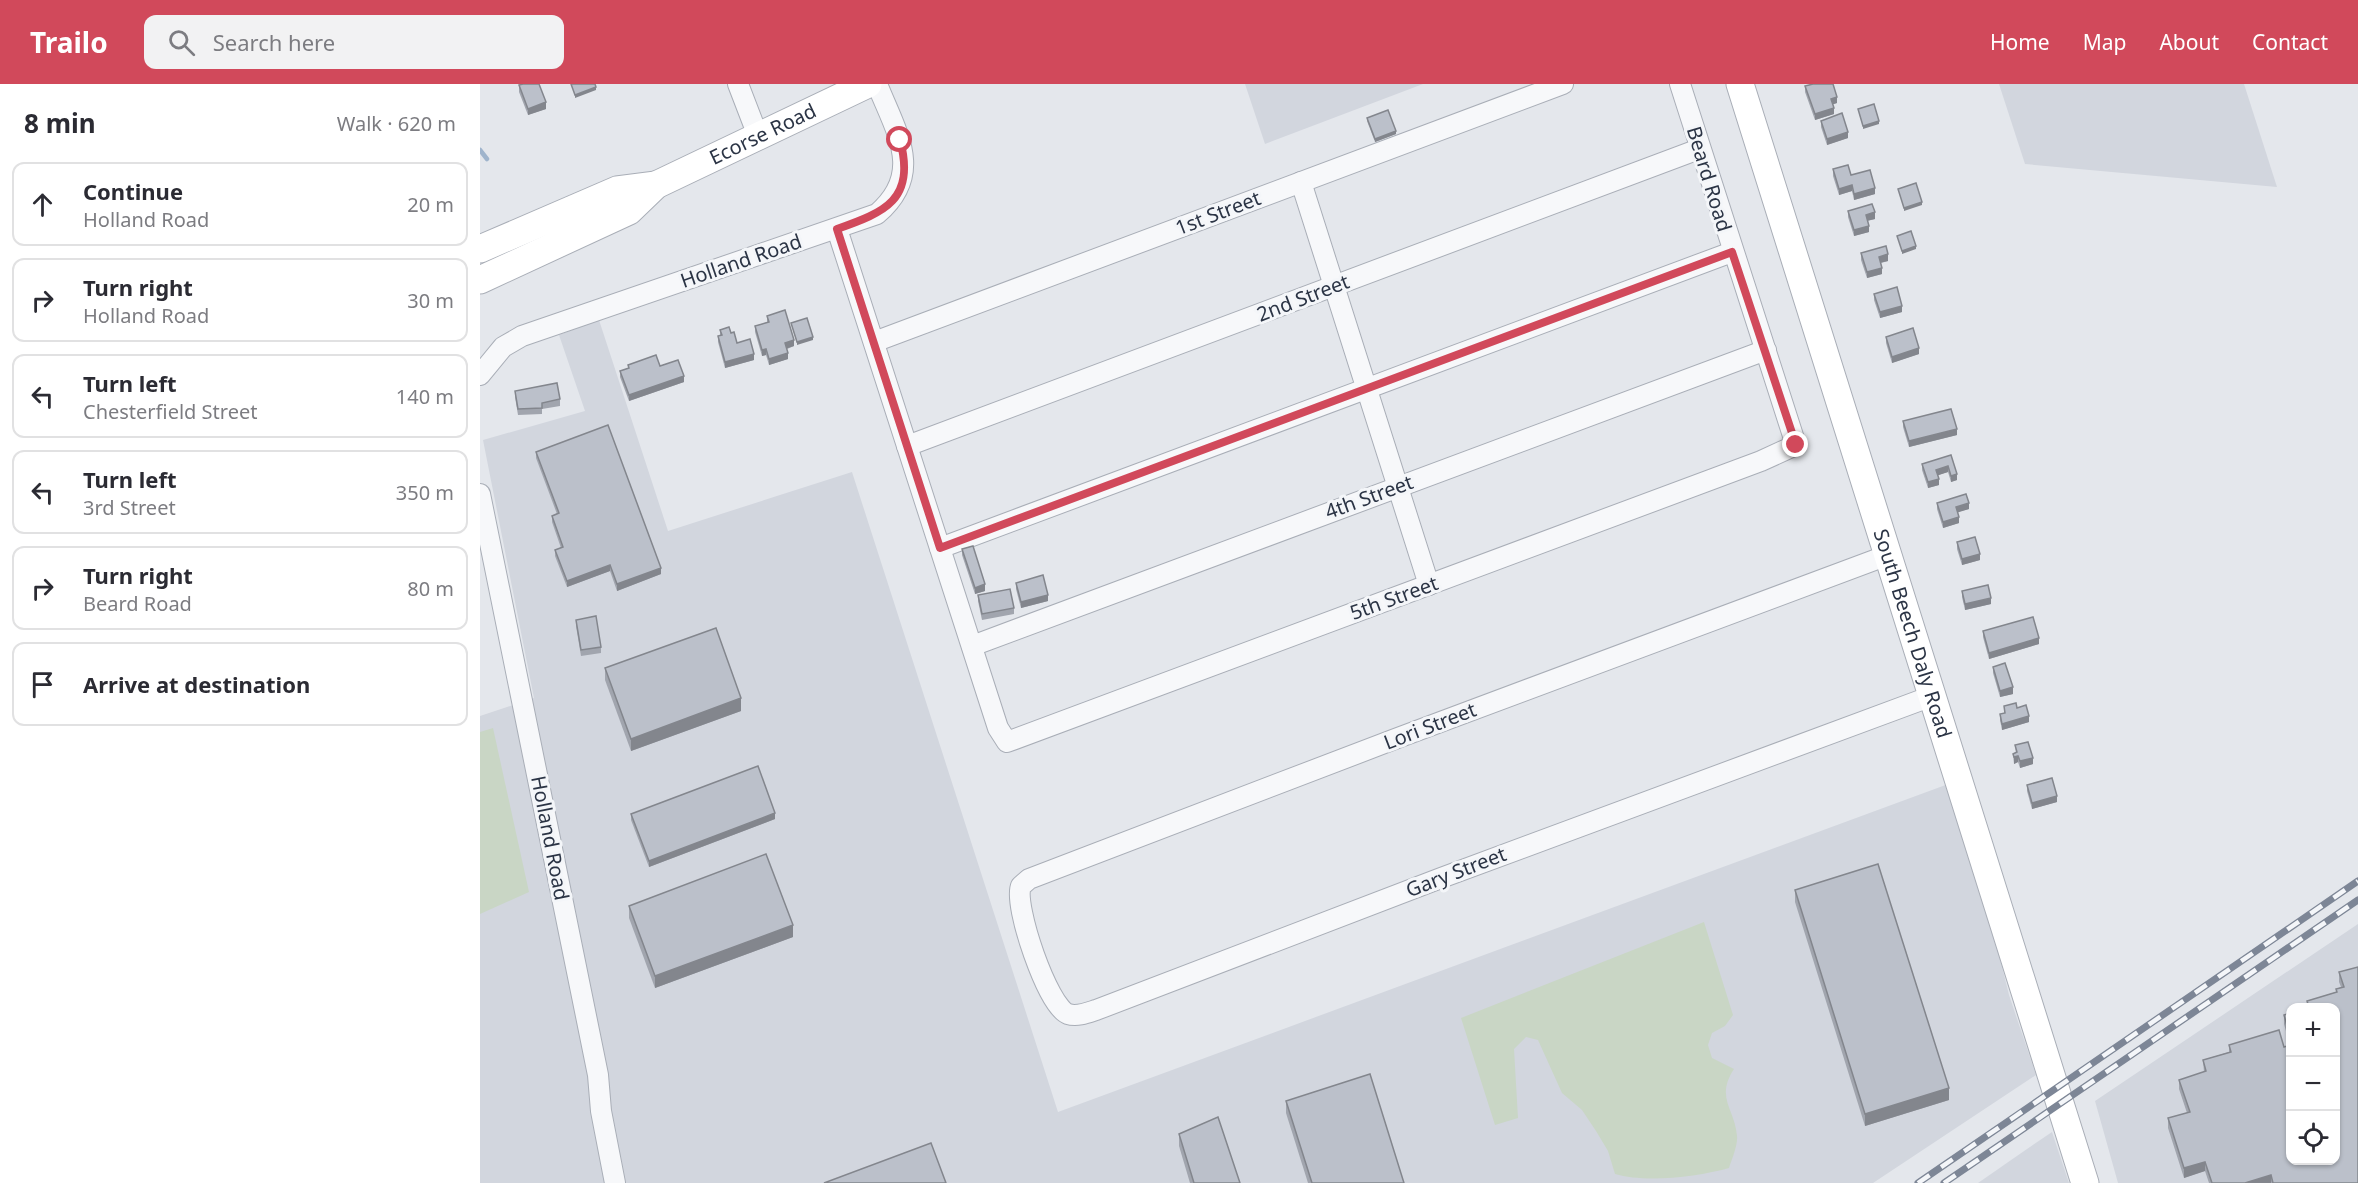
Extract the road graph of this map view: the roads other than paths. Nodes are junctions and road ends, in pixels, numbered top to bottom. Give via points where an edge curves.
1 (738, 84) edge
2 (868, 84) edge
3 (877, 84) edge
4 (1563, 84) edge
5 (1680, 84) edge
6 (1740, 84) edge
7 (758, 136) junction
8 (1699, 150) junction
9 (1300, 182) junction
10 (657, 185) junction
11 (837, 229) junction
12 (480, 249) edge
13 (1732, 252) junction
14 (480, 279) edge
15 (1334, 287) junction
16 (874, 342) junction
17 (1766, 350) junction
18 (480, 375) edge
19 (1366, 389) junction
20 (1796, 445) joint
21 (907, 446) junction
22 (1398, 487) junction
23 (480, 494) edge
24 (940, 548) junction
25 (1888, 555) junction
26 (1429, 585) junction
27 (972, 646) junction
28 (1932, 696) junction
29 (1028, 933) joint
30 (615, 1183) edge
31 (2085, 1183) edge

1 - 7 street
2 - 7 street, Ecorse Road
3 - 11 street, Holland Road via 900,140 903,177 896,195 877,214
4 - 9 street, 1st Street
5 - 8 street, Beard Road
6 - 25 street, South Beech Daly Road
7 - 10 street, Ecorse Road
8 - 13 street, Beard Road
8 - 15 street, 2nd Street
9 - 15 street
9 - 16 street, 1st Street
10 - 12 street, Ecorse Road via 617,190
10 - 14 street, Ecorse Road via 628,212
11 - 16 street
11 - 18 street, Holland Road via 522,336 503,347
13 - 17 street, Beard Road
13 - 19 street
15 - 19 street
15 - 21 street, 2nd Street
16 - 21 street
17 - 20 street, Beard Road
17 - 22 street, 4th Street
19 - 22 street
19 - 24 street
20 - 26 street, 5th Street
21 - 24 street
22 - 26 street
22 - 27 street, 4th Street
23 - 30 street, Holland Road via 597,1075
24 - 27 street
25 - 28 street, South Beech Daly Road
25 - 29 street, Lori Street via 1029,879 1018,893
26 - 27 street, 5th Street via 1007,742 998,728
28 - 29 street, Gary Street via 1078,1016 1067,1014 1053,999
28 - 31 street, South Beech Daly Road

